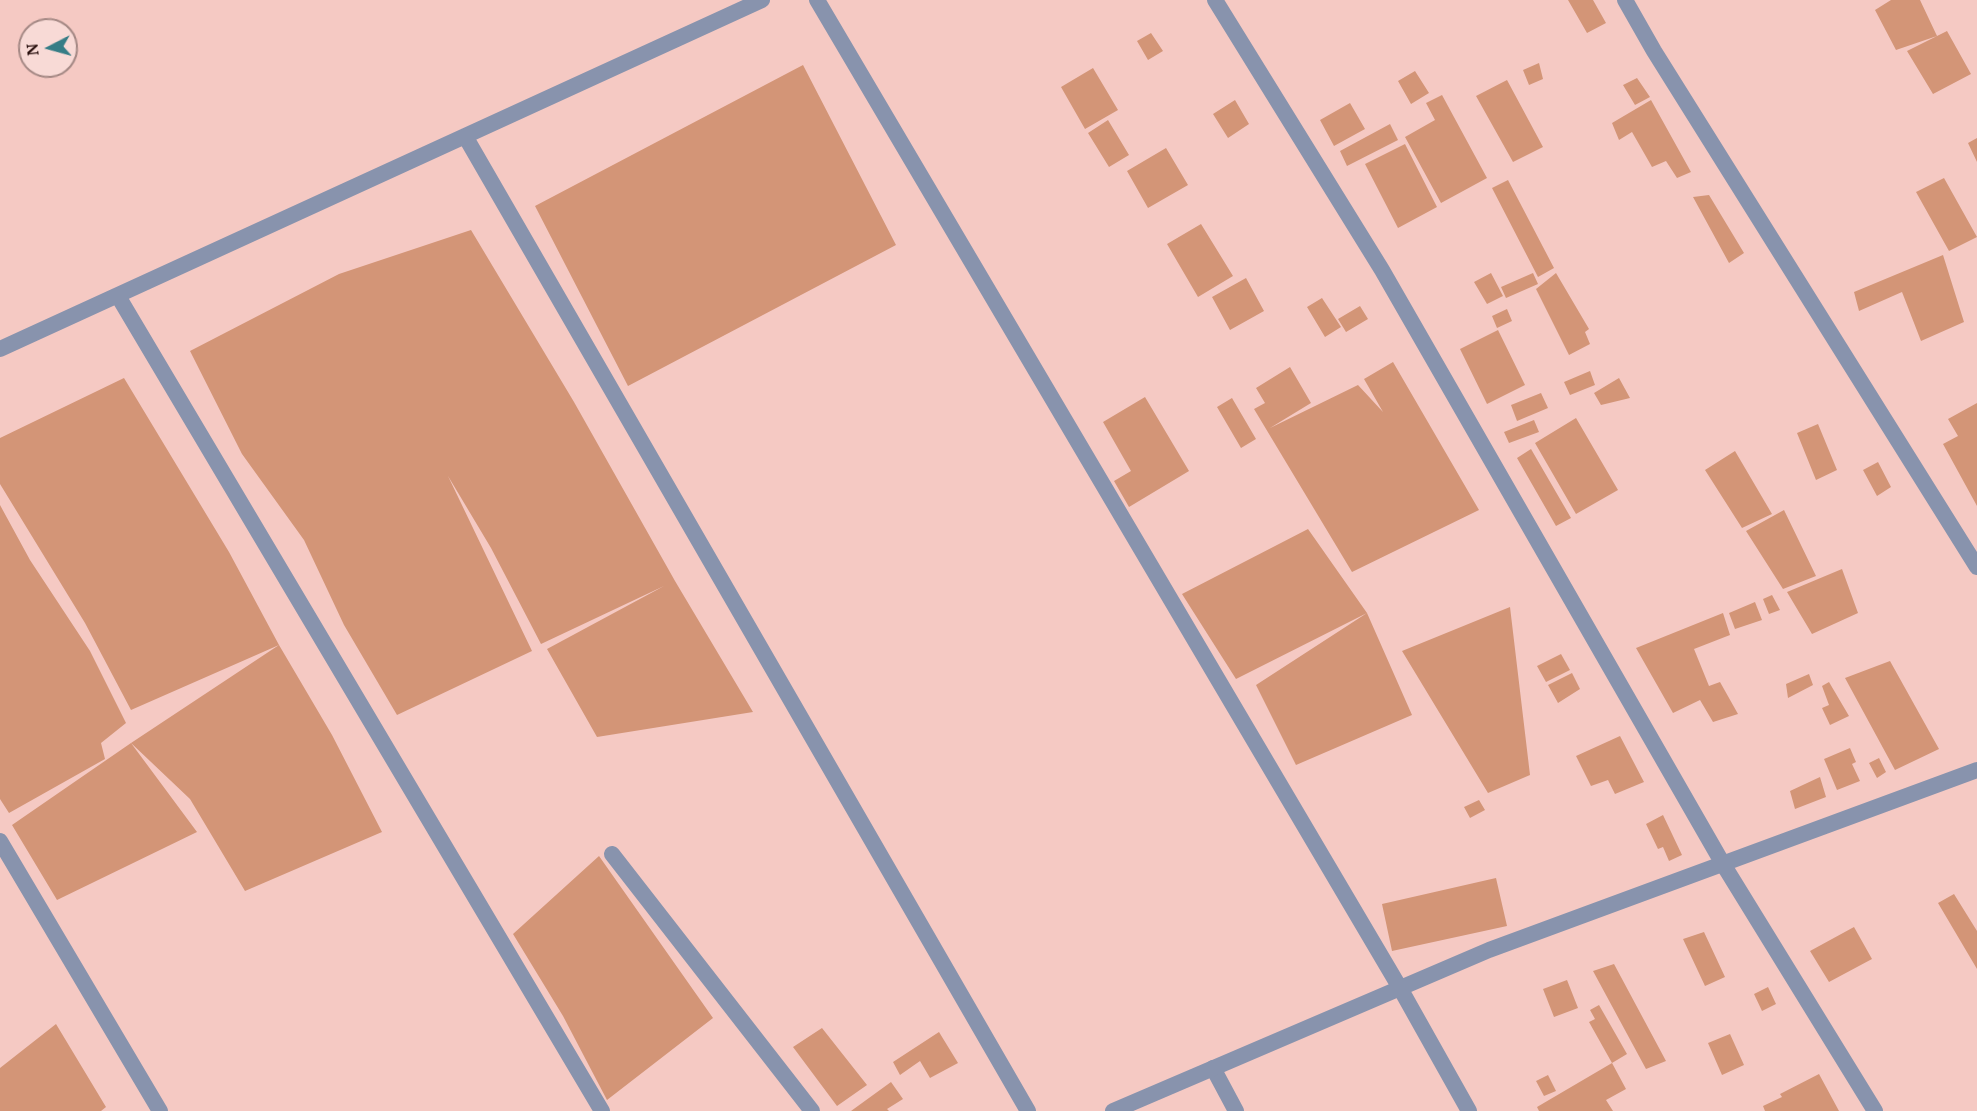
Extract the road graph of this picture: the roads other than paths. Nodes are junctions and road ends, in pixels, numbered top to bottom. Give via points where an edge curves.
1 (762, 0) edge
2 (818, 0) edge
3 (1215, 0) edge
4 (1625, 0) edge
5 (465, 136) junction
6 (118, 296) junction
7 (0, 349) edge
8 (1977, 567) edge
9 (1977, 770) edge
10 (0, 841) edge
11 (612, 854) dead end
12 (1723, 864) junction
13 (1400, 988) junction
14 (1213, 1068) junction
15 (160, 1111) edge
16 (602, 1111) edge
17 (812, 1111) edge
18 (1028, 1111) edge
19 (1113, 1111) edge
20 (1236, 1111) edge
21 (1469, 1111) edge
22 (1875, 1111) edge

1 - 5 street
2 - 13 street
3 - 12 street via 1382,270
4 - 8 street
5 - 6 street
5 - 18 street
6 - 7 street
6 - 16 street
9 - 12 street
10 - 15 street
11 - 17 street
12 - 13 street via 1489,950
12 - 22 street
13 - 14 street
13 - 21 street
14 - 19 street
14 - 20 street

